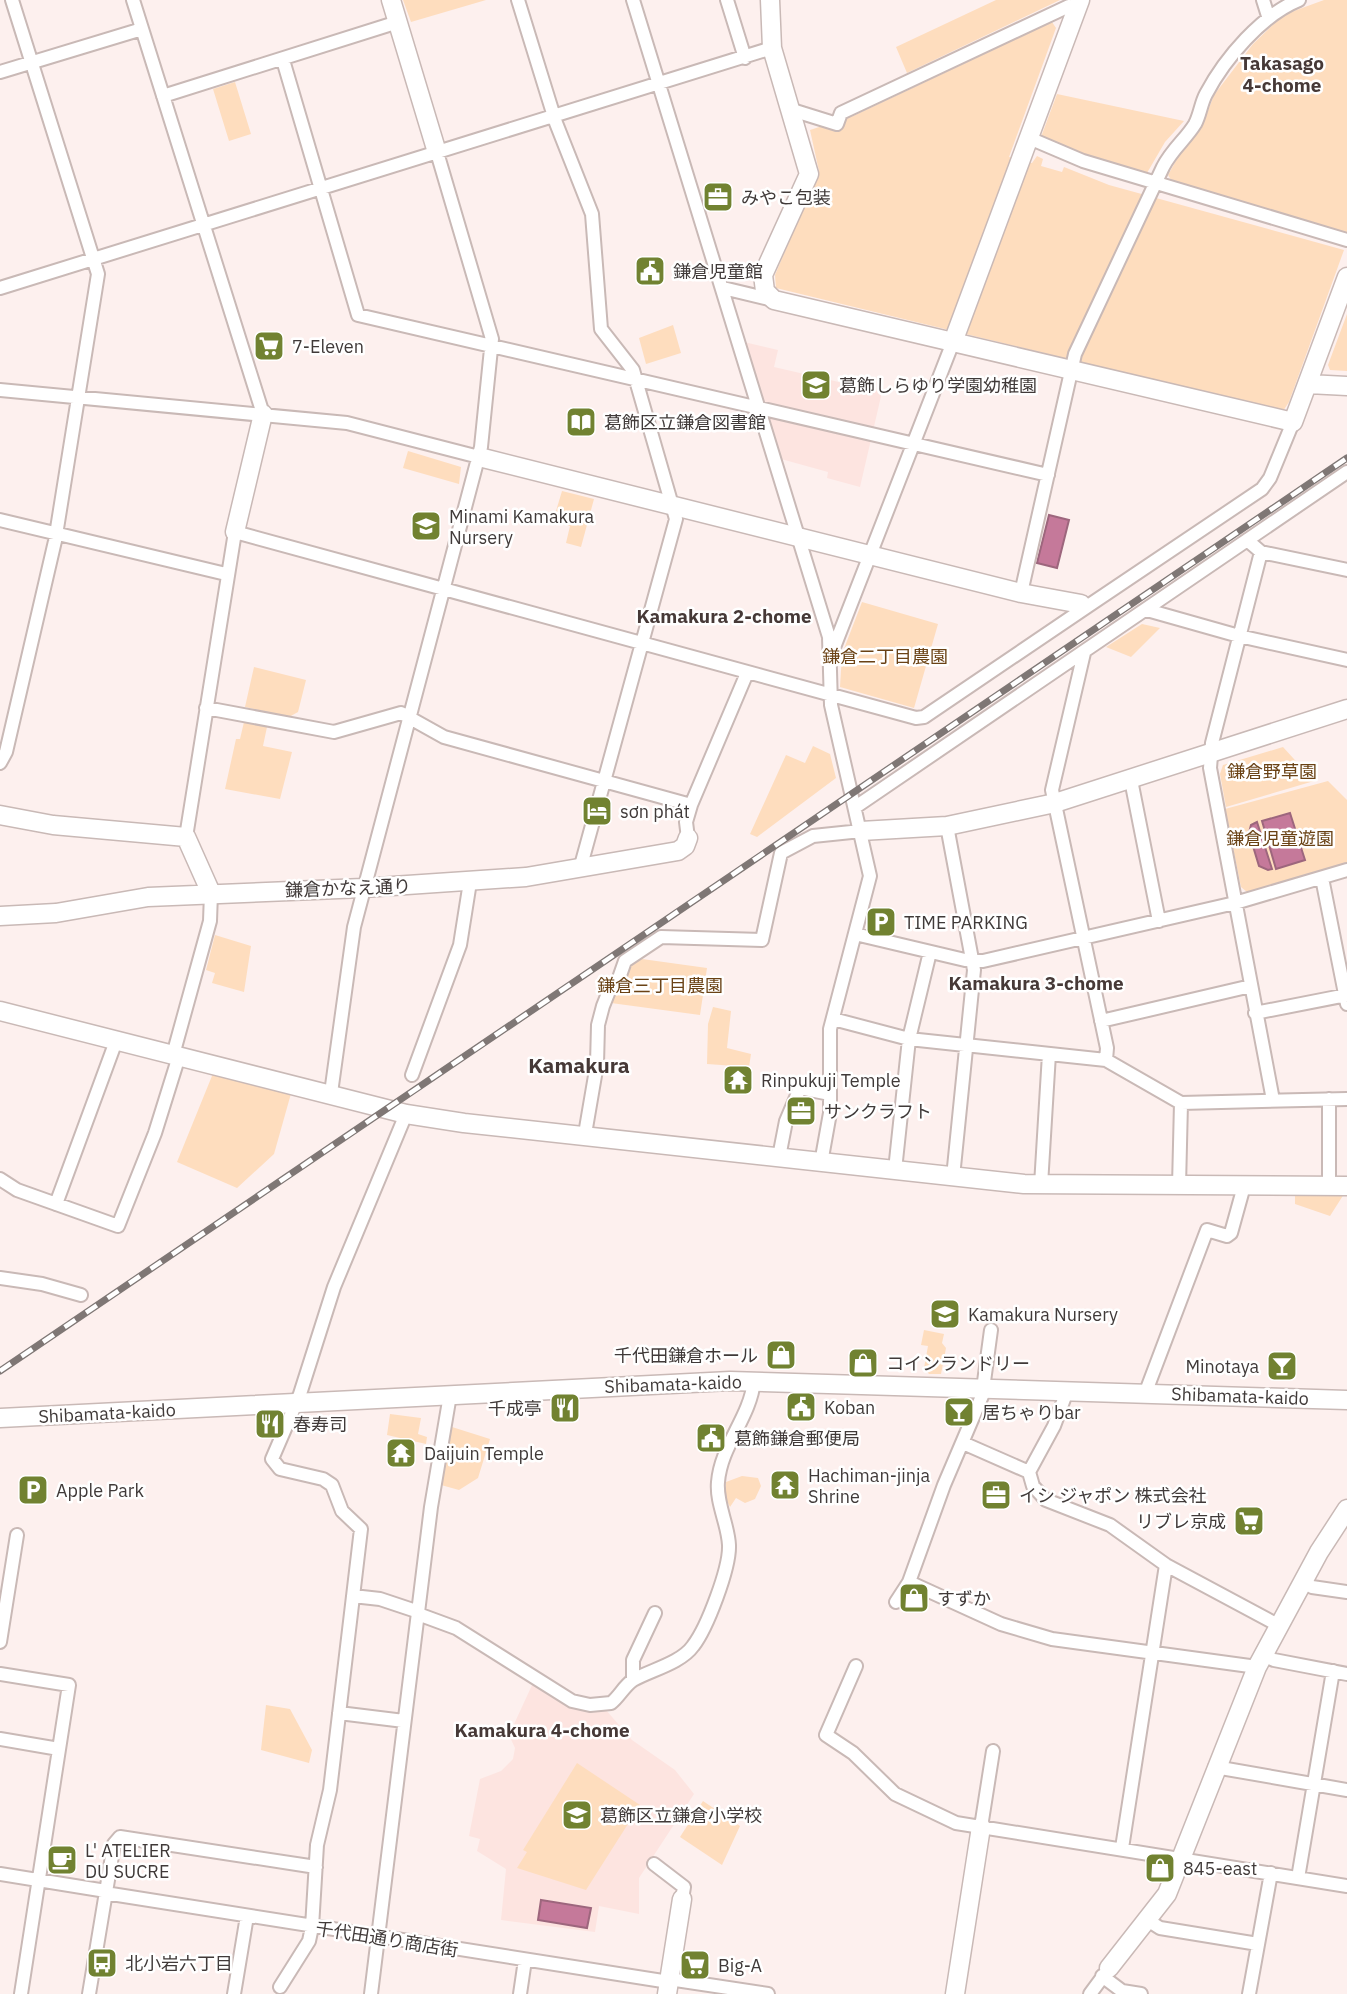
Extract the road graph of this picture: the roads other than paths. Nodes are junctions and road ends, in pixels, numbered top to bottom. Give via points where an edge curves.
1 (12, 0) edge
2 (133, 0) edge
3 (391, 0) edge
4 (518, 0) edge
5 (633, 0) edge
6 (727, 0) edge
7 (770, 0) edge
8 (1263, 0) edge
9 (1299, 0) edge
10 (1078, 4) edge
11 (1268, 16) junction
12 (398, 22) junction
13 (142, 29) junction
14 (772, 48) junction
15 (744, 58) junction
16 (284, 60) junction
17 (31, 62) junction
18 (0, 72) edge
19 (659, 83) junction
20 (163, 96) junction
21 (792, 110) junction
22 (554, 116) junction
23 (1029, 138) junction
24 (436, 151) junction
25 (1155, 184) junction
26 (321, 188) junction
27 (204, 225) junction
28 (1347, 240) edge
29 (93, 259) junction
30 (1347, 277) edge
31 (0, 288) edge
32 (723, 288) junction
33 (774, 300) junction
34 (953, 342) junction
35 (492, 345) junction
36 (1072, 371) junction
37 (636, 379) junction
38 (1308, 384) junction
39 (1347, 386) edge
40 (0, 390) edge
41 (78, 397) junction
42 (759, 408) junction
43 (263, 414) junction
44 (1293, 422) junction
45 (913, 443) junction
46 (479, 457) junction
47 (1347, 472) edge
48 (1048, 475) junction
49 (675, 508) junction
50 (0, 520) edge
51 (235, 532) junction
52 (56, 533) junction
53 (800, 538) junction
54 (1247, 540) junction
55 (1261, 552) junction
56 (870, 556) junction
57 (1347, 570) edge
58 (226, 574) junction
59 (444, 590) junction
60 (1021, 593) junction
61 (1084, 605) junction
62 (1147, 610) junction
63 (1239, 636) junction
64 (641, 643) junction
65 (1084, 653) junction
66 (831, 655) junction
67 (1347, 660) edge
68 (747, 673) junction
69 (831, 696) junction
70 (206, 708) junction
71 (1347, 709) edge
72 (410, 717) junction
73 (1210, 755) junction
74 (0, 763) edge
75 (1131, 780) junction
76 (604, 781) junction
77 (1055, 803) junction
78 (691, 805) junction
79 (857, 806) junction
80 (0, 815) edge
81 (947, 826) junction
82 (861, 831) junction
83 (186, 837) junction
84 (688, 838) joint
85 (580, 869) junction
86 (1347, 870) edge
87 (1322, 878) junction
88 (470, 882) junction
89 (363, 888) junction
90 (211, 893) junction
91 (1235, 903) junction
92 (0, 916) edge
93 (1159, 921) junction
94 (855, 934) junction
95 (1083, 937) junction
96 (930, 952) junction
97 (974, 961) junction
98 (1251, 986) junction
99 (1346, 998) edge
100 (0, 1011) edge
101 (1255, 1013) junction
102 (833, 1019) junction
103 (1101, 1021) junction
104 (909, 1039) junction
105 (116, 1041) junction
106 (967, 1046) junction
107 (1049, 1054) junction
108 (176, 1056) junction
109 (1106, 1060) junction
110 (412, 1075) dead end
111 (331, 1093) junction
112 (830, 1094) junction
113 (1329, 1099) junction
114 (1347, 1099) edge
115 (1273, 1100) junction
116 (1181, 1103) junction
117 (406, 1114) junction
118 (585, 1134) junction
119 (779, 1157) junction
120 (821, 1163) junction
121 (895, 1170) junction
122 (953, 1177) junction
123 (0, 1179) edge
124 (1041, 1185) junction
125 (1179, 1186) junction
126 (1244, 1186) junction
127 (1338, 1186) edge
128 (56, 1204) junction
129 (0, 1278) edge
130 (81, 1295) dead end
131 (991, 1330) dead end
132 (754, 1381) junction
133 (984, 1389) junction
134 (1067, 1391) junction
135 (1146, 1394) junction
136 (450, 1395) junction
137 (1347, 1400) edge
138 (296, 1403) junction
139 (0, 1418) edge
140 (963, 1443) junction
141 (1030, 1472) junction
142 (1346, 1513) edge
143 (17, 1535) dead end
144 (1166, 1565) junction
145 (909, 1582) junction
146 (1303, 1582) junction
147 (1347, 1592) edge
148 (353, 1596) junction
149 (896, 1602) dead end
150 (418, 1613) junction
151 (655, 1613) dead end
152 (1278, 1625) junction
153 (0, 1642) edge
154 (1153, 1654) junction
155 (1259, 1661) junction
156 (856, 1666) dead end
157 (1333, 1671) junction
158 (0, 1674) edge
159 (1347, 1674) edge
160 (633, 1680) junction
161 (339, 1713) junction
162 (404, 1721) junction
163 (0, 1740) edge
164 (59, 1749) junction
165 (993, 1751) dead end
166 (1215, 1767) junction
167 (1314, 1785) junction
168 (1347, 1790) edge
169 (981, 1827) junction
170 (1122, 1849) junction
171 (1184, 1858) junction
172 (654, 1864) dead end
173 (316, 1867) junction
174 (1271, 1873) junction
175 (0, 1874) edge
176 (1298, 1878) junction
177 (39, 1881) junction
178 (1347, 1886) edge
179 (105, 1892) junction
180 (682, 1899) joint
181 (247, 1916) junction
182 (1149, 1922) junction
183 (312, 1927) junction
184 (378, 1936) junction
185 (1258, 1944) junction
186 (525, 1960) junction
187 (1106, 1972) junction
188 (668, 1985) edge
189 (280, 1987) dead end
190 (21, 1994) edge
191 (89, 1994) edge
192 (234, 1994) edge
193 (371, 1994) edge
194 (520, 1994) edge
195 (768, 1994) edge
196 (955, 1994) edge
197 (1090, 1994) edge
198 (1140, 1994) edge
199 (1250, 1994) edge

1 - 17 street
2 - 13 street
3 - 12 street
4 - 22 street
5 - 19 street
6 - 15 street
7 - 14 street
8 - 11 street
9 - 11 street
10 - 21 street via 841,113 837,124
10 - 23 street
11 - 25 street via 1206,94 1195,125 1173,148
12 - 16 street
12 - 24 street
13 - 17 street
13 - 20 street
14 - 15 street
14 - 21 street
15 - 19 street
16 - 20 street
16 - 26 street
17 - 18 street
17 - 29 street
19 - 22 street
19 - 32 street
20 - 27 street
21 - 33 street via 810,174 763,275 765,292
22 - 24 street
22 - 37 street via 592,214 601,329
23 - 25 street
23 - 34 street
24 - 26 street
24 - 35 street
25 - 28 street
25 - 36 street via 1075,354
26 - 27 street
26 - 35 street via 358,315
27 - 29 street
27 - 43 street
29 - 31 street
29 - 41 street via 97,274
30 - 38 street
32 - 33 street
32 - 42 street
33 - 34 street
34 - 36 street
34 - 45 street
35 - 37 street
35 - 46 street
36 - 44 street
36 - 48 street
37 - 42 street
37 - 49 street
38 - 39 street
38 - 44 street
40 - 41 street
41 - 43 street
41 - 52 street
42 - 45 street
42 - 53 street
43 - 46 street via 347,423
43 - 51 street
44 - 61 street via 1262,489
45 - 48 street
45 - 56 street
46 - 49 street
46 - 59 street
47 - 54 street
48 - 60 street
49 - 53 street
49 - 64 street via 676,519
50 - 52 street
51 - 58 street
51 - 59 street
52 - 58 street
52 - 74 street
53 - 56 street
53 - 66 street
54 - 55 street
54 - 62 street
55 - 57 street
55 - 63 street
56 - 60 street
56 - 66 street
58 - 70 street
59 - 64 street
59 - 72 street
60 - 61 street
61 - 69 street via 924,717
62 - 63 street
62 - 65 street
63 - 67 street
63 - 73 street
64 - 68 street
64 - 76 street
65 - 77 street via 1052,790
65 - 79 street
66 - 69 street
68 - 69 street
68 - 78 street
69 - 79 street
70 - 72 street via 334,732 396,713
70 - 83 street
71 - 73 street
72 - 76 street via 444,737
72 - 89 street
73 - 75 street
73 - 91 street
75 - 77 street
75 - 93 street
76 - 78 street
76 - 85 street
77 - 81 street
77 - 95 street
78 - 84 street
79 - 82 street
80 - 83 street via 52,825
81 - 82 street
81 - 97 street
82 - 94 street via 870,876
82 - 118 street via 813,836 781,853 762,940 661,937 625,961 598,1025 597,1063
83 - 90 street
84 - 85 street, 鎌倉かなえ通り via 678,851
85 - 88 street, 鎌倉かなえ通り
86 - 87 street
87 - 91 street
87 - 99 street
88 - 89 street, 鎌倉かなえ通り
88 - 110 street via 460,945
89 - 90 street, 鎌倉かなえ通り
89 - 111 street
90 - 92 street, 鎌倉かなえ通り
90 - 108 street via 210,921
91 - 93 street
91 - 98 street
93 - 95 street
94 - 96 street
94 - 102 street
95 - 97 street
95 - 103 street
96 - 97 street
96 - 104 street
97 - 106 street
98 - 101 street
98 - 103 street
99 - 101 street
100 - 105 street
101 - 115 street
102 - 104 street
102 - 112 street
103 - 109 street
104 - 106 street
104 - 121 street
105 - 108 street
105 - 128 street
106 - 107 street
106 - 122 street
107 - 109 street
107 - 124 street
108 - 111 street
108 - 128 street via 155,1133 118,1226
109 - 116 street
111 - 117 street
112 - 119 street via 800,1088 786,1121
112 - 120 street
113 - 114 street
113 - 115 street
113 - 127 street
115 - 116 street
116 - 125 street
117 - 118 street
117 - 138 street via 334,1287
118 - 119 street
119 - 120 street
120 - 121 street
121 - 122 street
122 - 124 street
123 - 128 street
124 - 125 street
125 - 126 street
126 - 127 street
126 - 135 street via 1231,1233 1207,1230
129 - 130 street
131 - 133 street
132 - 133 street, Shibamata-kaido
132 - 136 street, Shibamata-kaido
132 - 160 street via 718,1482 729,1551 707,1617 693,1647
133 - 134 street, Shibamata-kaido
133 - 140 street
134 - 135 street, Shibamata-kaido
134 - 141 street
135 - 137 street, Shibamata-kaido
136 - 138 street, Shibamata-kaido
136 - 150 street
138 - 139 street, Shibamata-kaido
138 - 148 street via 272,1459 280,1469 332,1485 342,1511 361,1530
140 - 141 street
140 - 145 street
141 - 144 street via 1033,1486 1046,1500 1110,1525
142 - 146 street
143 - 153 street
144 - 152 street
144 - 154 street
145 - 149 street
145 - 154 street via 1001,1624 1057,1639
146 - 147 street
146 - 152 street
148 - 150 street
148 - 161 street
150 - 160 street via 456,1628 572,1701 601,1706 611,1703
150 - 162 street
151 - 160 street via 633,1660
152 - 155 street
154 - 155 street
154 - 170 street
155 - 157 street
155 - 166 street
156 - 169 street via 826,1735 895,1794 956,1823
157 - 159 street
157 - 167 street
158 - 164 street via 69,1685
161 - 162 street
161 - 173 street
162 - 184 street
163 - 164 street
164 - 177 street
165 - 169 street
166 - 167 street
166 - 171 street
167 - 168 street
167 - 176 street
169 - 170 street
169 - 196 street
170 - 171 street
171 - 174 street
171 - 182 street
172 - 180 street via 684,1887
173 - 179 street via 120,1837 114,1844
173 - 183 street
174 - 176 street
174 - 185 street
175 - 177 street, 千代田通り商店街
176 - 178 street
177 - 179 street, 千代田通り商店街
177 - 190 street
179 - 181 street, 千代田通り商店街
179 - 191 street
180 - 188 street
181 - 183 street, 千代田通り商店街
181 - 192 street
182 - 185 street via 1160,1928
182 - 187 street
183 - 184 street, 千代田通り商店街
183 - 189 street via 309,1941
184 - 186 street, 千代田通り商店街
184 - 193 street
185 - 199 street
186 - 188 street, 千代田通り商店街
186 - 194 street
187 - 197 street
187 - 198 street via 1122,1991
188 - 195 street, 千代田通り商店街

